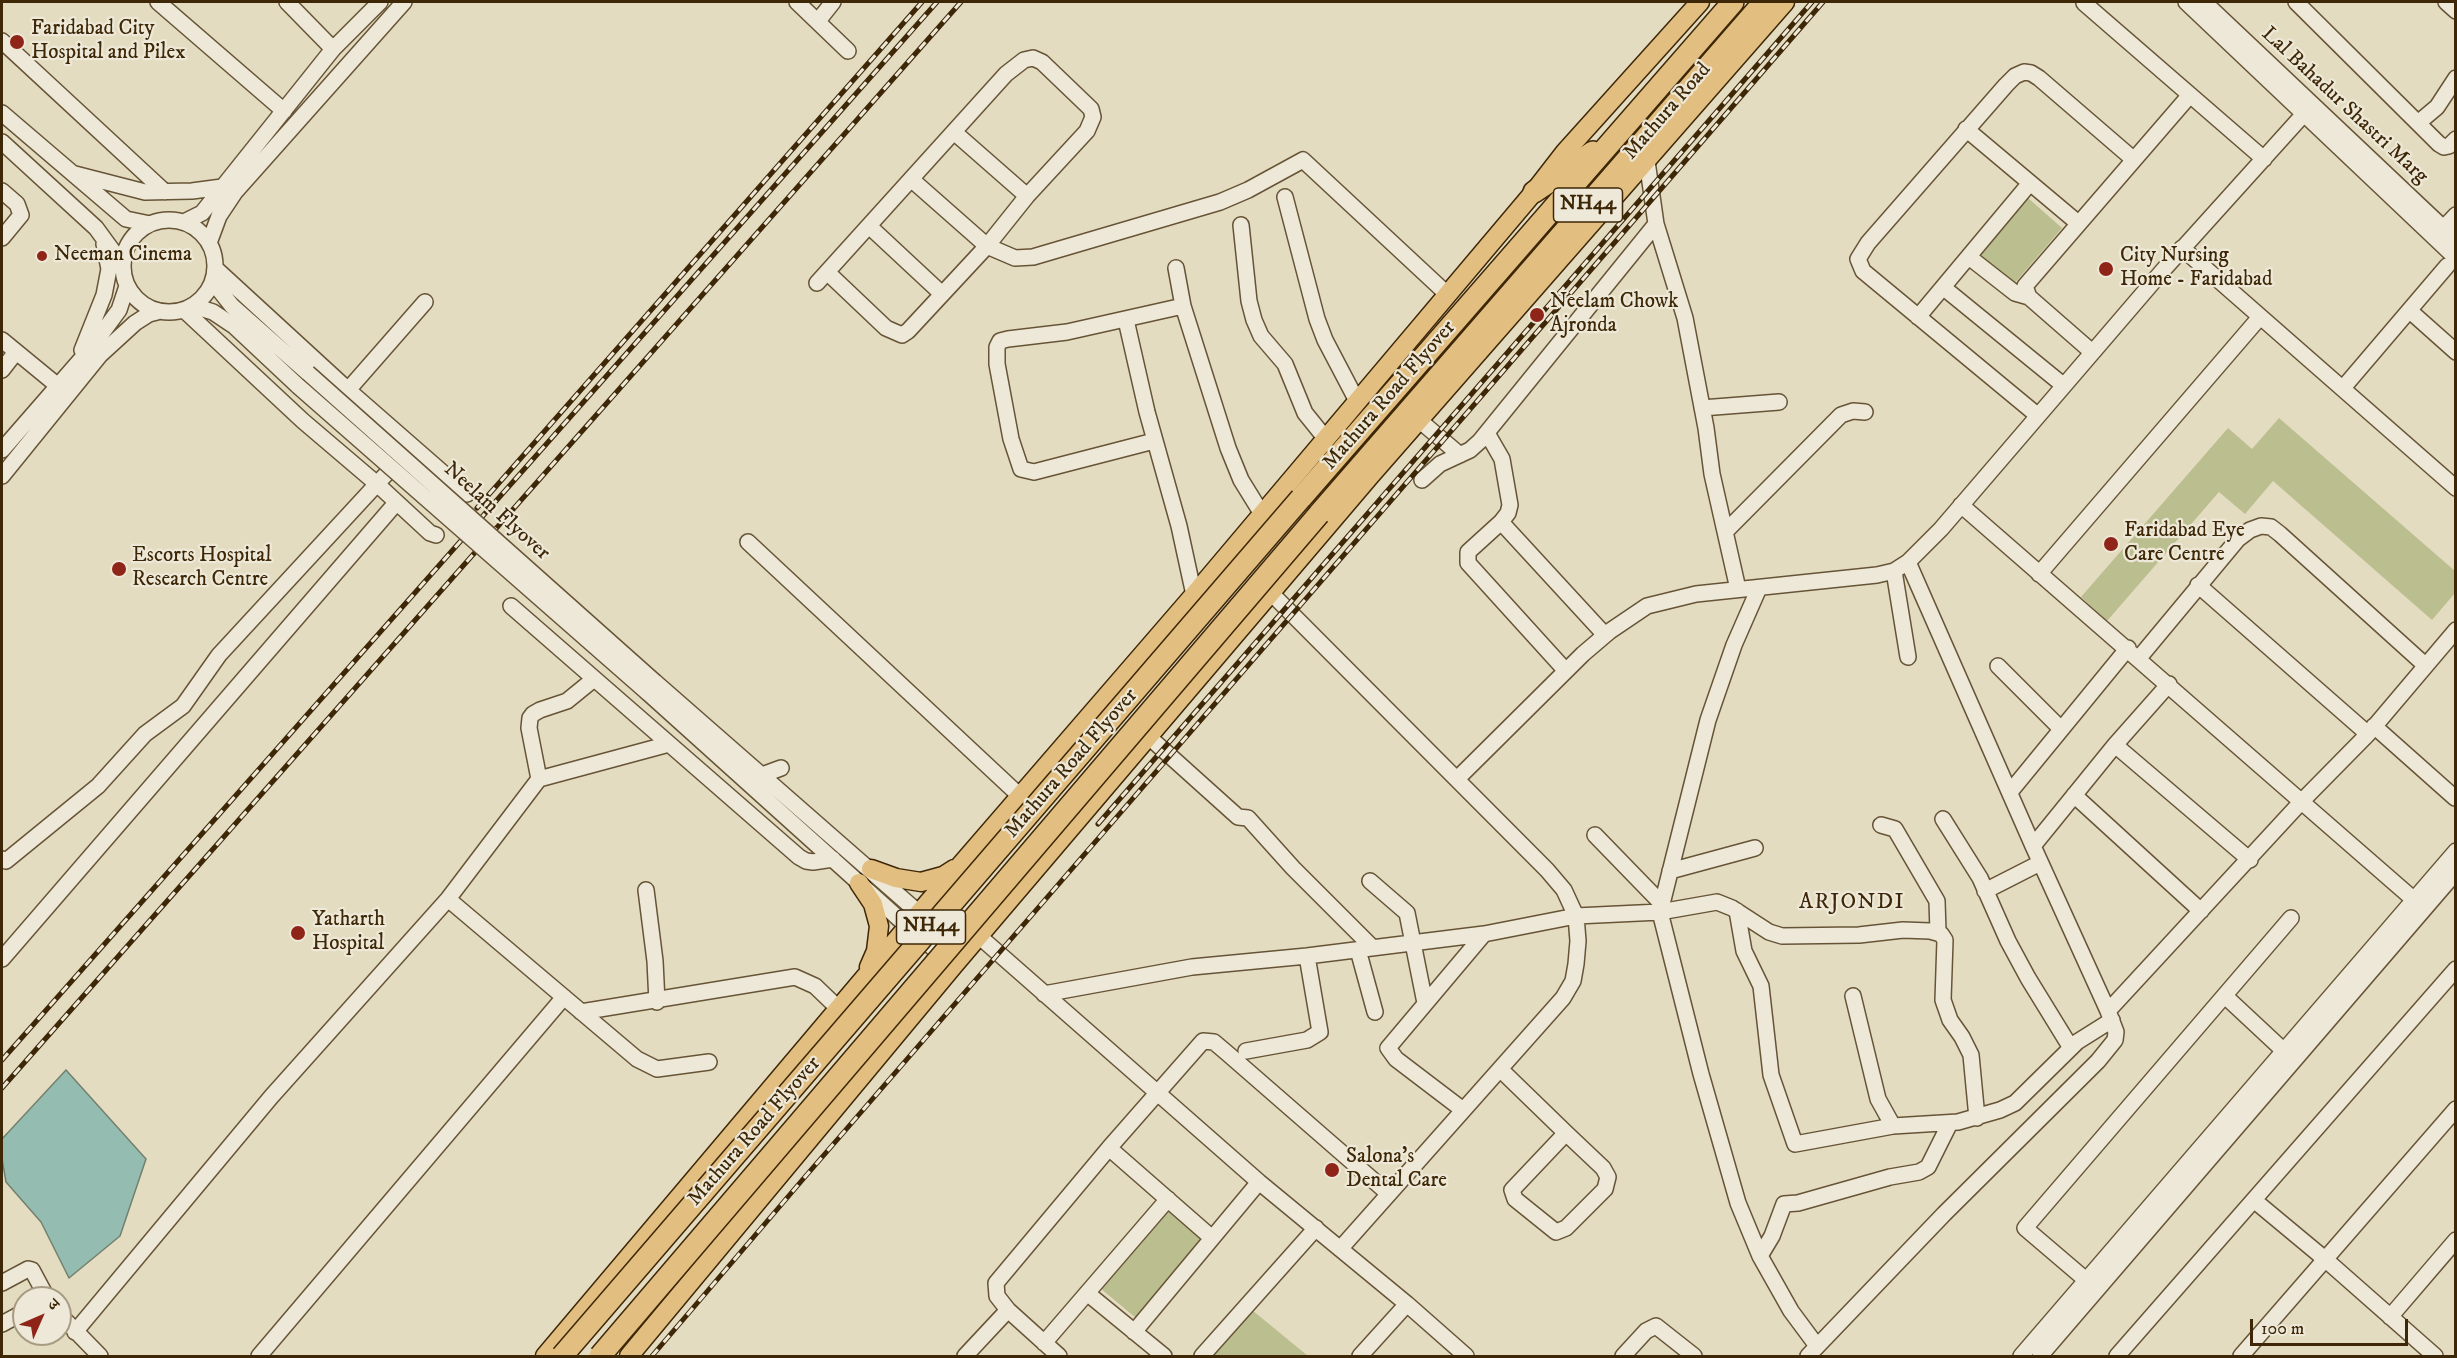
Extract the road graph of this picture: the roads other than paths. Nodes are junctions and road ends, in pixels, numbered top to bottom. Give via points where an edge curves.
1 (158, 2) edge
2 (286, 2) edge
3 (380, 2) edge
4 (404, 2) edge
5 (797, 2) edge
6 (833, 2) edge
7 (1700, 2) edge
8 (1733, 2) edge
9 (1764, 2) edge
10 (1785, 2) edge
11 (2186, 2) edge
12 (2204, 2) edge
13 (2296, 2) edge
14 (2446, 2) edge
15 (2085, 3) edge
16 (2456, 11) edge
17 (818, 21) junction
18 (2, 41) edge
19 (333, 49) junction
20 (848, 51) dead end
21 (2456, 78) edge
22 (2190, 94) junction
23 (2308, 109) junction
24 (285, 111) junction
25 (2, 113) edge
26 (2418, 123) junction
27 (1966, 129) junction
28 (954, 132) junction
29 (2456, 139) edge
30 (1611, 141) junction
31 (2, 142) edge
32 (2133, 159) junction
33 (2264, 159) junction
34 (1647, 161) junction
35 (69, 172) junction
36 (1584, 172) joint
37 (911, 179) junction
38 (2030, 183) junction
39 (222, 187) junction
40 (2, 191) edge
41 (165, 192) junction
42 (1534, 192) junction
43 (1027, 196) junction
44 (1285, 197) dead end
45 (2456, 215) edge
46 (184, 222) junction
47 (2078, 223) junction
48 (150, 224) junction
49 (1656, 224) junction
50 (1241, 225) dead end
51 (869, 226) junction
52 (2439, 233) junction
53 (101, 236) junction
54 (2, 238) edge
55 (2456, 240) edge
56 (209, 243) junction
57 (987, 246) junction
58 (2182, 248) junction
59 (1969, 257) junction
60 (2451, 262) edge
61 (123, 265) junction
62 (1176, 268) dead end
63 (214, 275) junction
64 (128, 286) junction
65 (1944, 288) junction
66 (942, 294) junction
67 (1447, 294) junction
68 (2029, 297) junction
69 (425, 302) dead end
70 (1183, 306) junction
71 (189, 308) junction
72 (2410, 311) junction
73 (157, 312) junction
74 (1918, 317) junction
75 (2260, 317) junction
76 (1126, 320) junction
77 (2, 340) edge
78 (16, 352) junction
79 (2092, 352) junction
80 (2456, 352) edge
81 (73, 369) junction
82 (2, 370) edge
83 (2063, 385) junction
84 (58, 386) junction
85 (1431, 386) junction
86 (2343, 388) junction
87 (348, 390) junction
88 (1357, 401) junction
89 (1779, 402) dead end
90 (1702, 408) junction
91 (1865, 412) dead end
92 (2037, 415) junction
93 (1419, 420) junction
94 (1487, 433) junction
95 (1326, 439) junction
96 (1154, 441) junction
97 (412, 446) junction
98 (2, 450) edge
99 (1460, 455) junction
100 (2, 476) edge
101 (1370, 476) junction
102 (1422, 480) dead end
103 (377, 484) junction
104 (2456, 488) edge
105 (467, 494) dead end
106 (396, 503) junction
107 (1961, 505) junction
108 (1263, 514) junction
109 (1501, 522) junction
110 (1725, 532) junction
111 (436, 536) dead end
112 (748, 542) dead end
113 (1908, 562) junction
114 (1894, 571) junction
115 (2039, 574) junction
116 (2198, 585) junction
117 (1759, 588) junction
118 (1738, 589) junction
119 (1271, 593) junction
120 (1194, 595) junction
121 (511, 606) dead end
122 (2456, 630) edge
123 (1605, 635) junction
124 (2133, 653) junction
125 (1908, 657) dead end
126 (2425, 665) junction
127 (1998, 666) dead end
128 (1566, 671) junction
129 (594, 679) junction
130 (2169, 684) junction
131 (651, 687) junction
132 (2061, 729) junction
133 (2371, 730) junction
134 (1149, 737) junction
135 (669, 744) junction
136 (2115, 745) junction
137 (781, 768) dead end
138 (762, 775) junction
139 (539, 779) junction
140 (1457, 779) junction
141 (2010, 792) junction
142 (2074, 795) junction
143 (1022, 796) junction
144 (2455, 798) edge
145 (2302, 801) junction
146 (1943, 819) dead end
147 (1881, 825) dead end
148 (1595, 835) dead end
149 (2033, 846) junction
150 (1755, 848) dead end
151 (2456, 851) edge
152 (2, 859) edge
153 (833, 859) junction
154 (966, 860) junction
155 (2250, 860) junction
156 (2040, 863) junction
157 (870, 868) junction
158 (1670, 871) junction
159 (2456, 872) edge
160 (1370, 881) dead end
161 (859, 883) junction
162 (646, 890) dead end
163 (1985, 891) junction
164 (1015, 894) junction
165 (448, 899) junction
166 (2419, 904) junction
167 (1661, 908) junction
168 (1737, 911) junction
169 (2201, 911) junction
170 (920, 912) junction
171 (1576, 916) junction
172 (2291, 918) dead end
173 (908, 927) junction
174 (1938, 932) junction
175 (1484, 934) junction
176 (980, 937) junction
177 (1413, 941) junction
178 (1366, 949) junction
179 (1307, 956) junction
180 (2, 959) edge
181 (960, 959) junction
182 (879, 961) junction
183 (2364, 969) junction
184 (2456, 969) edge
185 (865, 977) junction
186 (1044, 994) junction
187 (1853, 996) dead end
188 (2225, 996) junction
189 (564, 997) junction
190 (925, 1001) junction
191 (657, 1002) junction
192 (1425, 1003) junction
193 (839, 1009) junction
194 (582, 1012) junction
195 (1375, 1012) dead end
196 (2110, 1015) junction
197 (2071, 1048) junction
198 (1246, 1051) dead end
199 (2284, 1051) junction
200 (709, 1062) dead end
201 (1500, 1069) junction
202 (1157, 1092) junction
203 (2456, 1109) edge
204 (1463, 1110) junction
205 (1977, 1118) junction
206 (1950, 1123) junction
207 (1893, 1126) junction
208 (1566, 1133) junction
209 (1109, 1148) junction
210 (1259, 1182) junction
211 (1389, 1194) junction
212 (1168, 1199) junction
213 (2254, 1201) junction
214 (1316, 1228) junction
215 (1212, 1238) junction
216 (2456, 1240) edge
217 (1340, 1249) junction
218 (1760, 1256) junction
219 (2326, 1260) junction
220 (2, 1283) edge
221 (2091, 1285) junction
222 (41, 1286) edge
223 (1087, 1293) junction
224 (1407, 1304) junction
225 (1008, 1310) junction
226 (2390, 1317) junction
227 (72, 1329) edge
228 (75, 1332) junction
229 (1134, 1332) junction
230 (1044, 1343) junction
231 (1812, 1351) edge
232 (100, 1356) edge
233 (259, 1356) edge
234 (545, 1356) edge
235 (562, 1356) edge
236 (600, 1356) edge
237 (629, 1356) edge
238 (965, 1356) edge
239 (1059, 1356) edge
240 (1164, 1356) edge
241 (1202, 1356) edge
242 (1360, 1356) edge
243 (1466, 1356) edge
244 (1623, 1356) edge
245 (1694, 1356) edge
246 (2021, 1356) edge
247 (2040, 1356) edge
248 (2117, 1356) edge
249 (2241, 1356) edge
250 (2435, 1356) edge

1 - 24 street
2 - 19 street
3 - 19 street
4 - 56 street via 235,192 219,216
5 - 17 street
6 - 17 street
7 - 42 main road
8 - 30 highway, Mathura Road / NH44
9 - 85 highway, Mathura Road / NH44
10 - 34 main road
11 - 23 street
12 - 23 street, Lal Bahadur Shastri Marg
13 - 26 street
14 - 16 street
15 - 22 street
17 - 20 street
18 - 41 street
19 - 24 street
21 - 26 street via 2436,107
22 - 32 street
22 - 33 street
23 - 33 street
23 - 52 street
24 - 39 street
25 - 35 street
26 - 29 street via 2444,147
27 - 32 street via 2015,76 2031,73
27 - 38 street
27 - 74 street via 1858,259 1863,271
28 - 37 street
28 - 43 street
28 - 43 street via 1014,66 1033,58 1042,62 1083,98 1094,117 1087,130
30 - 36 highway, Mathura Road / NH44
30 - 42 highway
31 - 53 street
32 - 47 street
33 - 58 street
34 - 49 street
34 - 93 main road
35 - 41 street via 145,192
35 - 48 street via 126,219
36 - 235 highway, Mathura Road Flyover / NH44, bridge
37 - 51 street
37 - 57 street
38 - 47 street
38 - 59 street
39 - 41 street
39 - 46 street via 202,213
40 - 54 street via 21,215
42 - 67 main road
43 - 57 street
44 - 88 street via 1317,319
45 - 52 street
46 - 48 street via 166,220
46 - 56 street via 197,229
47 - 68 street via 2027,282
48 - 61 street via 134,235 126,248
49 - 90 street via 1681,301
49 - 94 street
50 - 95 street via 1254,320 1261,336 1288,370 1305,413
51 - 66 street
51 - 66 street via 822,278 886,328 902,334
52 - 55 street
52 - 60 street
53 - 61 street
53 - 81 street via 109,269 104,295
56 - 63 street via 215,258
57 - 66 street
57 - 67 street via 1015,258 1033,257 1220,202 1303,160
58 - 75 street
58 - 79 street
59 - 65 street
59 - 68 street via 2015,293
60 - 72 street
61 - 64 street
62 - 70 street
63 - 71 street via 211,288
63 - 87 street
63 - 131 street, Neelam Flyover, bridge via 232,306
64 - 73 street via 139,302
64 - 81 street via 119,310
65 - 74 street
65 - 83 street
67 - 88 main road
68 - 79 street
69 - 87 street
70 - 76 street
70 - 108 street via 1228,448 1241,480
71 - 73 street via 177,313
71 - 103 street via 303,421
71 - 131 street, Neelam Flyover, bridge via 213,312 234,326 298,386
72 - 80 street
72 - 86 street
73 - 100 street via 135,323 100,355
74 - 92 street
75 - 86 street
75 - 115 street
76 - 96 street
76 - 96 street via 1000,341 997,364 1012,446 1021,469 1034,472
77 - 78 street
78 - 82 street
78 - 84 street
79 - 83 street
81 - 84 street
83 - 92 street
84 - 98 street
85 - 101 highway
85 - 236 highway, Mathura Road Flyover / NH44, bridge
86 - 104 street
87 - 97 street
88 - 95 main road
89 - 90 street
90 - 110 street
91 - 110 street via 1853,411 1842,416
92 - 107 street
93 - 99 street
93 - 101 main road
94 - 99 street
94 - 109 street via 1502,459 1509,495 1508,513
95 - 108 main road
96 - 120 street
97 - 103 street
97 - 105 street
99 - 102 street via 1440,464
101 - 119 main road
103 - 106 street
103 - 152 street via 219,655 183,706 146,734 98,786 6,861
106 - 111 street
106 - 180 street
107 - 113 street
107 - 115 street
108 - 120 main road
109 - 123 street
109 - 128 street via 1472,547 1468,563
110 - 118 street
112 - 143 street
113 - 114 street
113 - 141 street
114 - 117 street
114 - 125 street
115 - 124 street
116 - 124 street
116 - 126 street via 2238,539 2261,526 2271,527
116 - 133 street
117 - 118 street
117 - 158 street via 1708,720
118 - 123 street via 1680,596 1647,606
119 - 134 main road
119 - 140 street
120 - 143 main road
121 - 129 street
122 - 126 street
123 - 128 street
124 - 130 street
124 - 132 street
126 - 133 street
127 - 132 street
128 - 140 street
129 - 135 street
129 - 139 street via 567,701 540,710 530,718
130 - 136 street
130 - 145 street
131 - 138 street
131 - 153 street
132 - 141 street
133 - 144 street
133 - 145 street
134 - 164 main road
134 - 178 street via 1238,817 1248,818
135 - 139 street
135 - 153 street via 799,857 813,862
136 - 142 street
136 - 155 street
137 - 138 street
138 - 157 street
139 - 165 street
140 - 171 street via 1547,870 1564,890
141 - 149 street
142 - 149 street
142 - 169 street
143 - 154 main road
145 - 155 street
145 - 166 street
146 - 163 street
147 - 174 street via 1895,829 1937,901
148 - 167 street
149 - 156 street
150 - 158 street
151 - 166 street
153 - 161 street
154 - 157 main road via 943,876 921,882
154 - 164 main road via 983,884 1005,896
154 - 170 main road
155 - 169 street
156 - 163 street
156 - 196 street
157 - 170 street
158 - 167 street
159 - 166 street
160 - 177 street via 1407,913
161 - 173 street
161 - 185 main road via 873,904 879,926 876,951
162 - 191 street
163 - 197 street via 2028,978
164 - 176 main road
165 - 189 street
165 - 228 street via 271,1097
166 - 183 street
167 - 168 street via 1717,902
167 - 171 street
167 - 218 street via 1692,1042 1734,1193
168 - 174 street via 1782,936
168 - 207 street via 1744,951 1761,986 1771,1075 1795,1144
169 - 196 street
170 - 173 main road
170 - 181 street
171 - 175 street
171 - 201 street via 1578,940 1573,981 1563,998
172 - 188 street
173 - 181 street
173 - 182 main road
174 - 205 street via 1945,940 1943,1000 1971,1055
175 - 177 street
175 - 192 street
176 - 181 main road
176 - 186 street
177 - 178 street
177 - 192 street
178 - 179 street
178 - 195 street
179 - 186 street via 1192,967
179 - 198 street via 1320,1032 1307,1040
181 - 190 main road
182 - 185 main road
182 - 190 main road via 892,959 906,966 916,976
183 - 199 street
183 - 221 street
184 - 213 street
185 - 193 main road
186 - 202 street
187 - 207 street via 1878,1099
188 - 199 street
188 - 221 street via 2025,1228
189 - 194 street
189 - 233 street
190 - 237 main road
191 - 193 street via 795,977 815,986
191 - 194 street
192 - 204 street via 1388,1048 1396,1059
193 - 234 main road
194 - 200 street via 650,1067
196 - 197 street
196 - 231 street via 2115,1040 2105,1054
197 - 205 street via 2015,1103
199 - 221 street
201 - 204 street
201 - 208 street
202 - 209 street
202 - 210 street
202 - 211 street via 1198,1044 1214,1042
203 - 219 street
204 - 211 street
205 - 206 street
206 - 207 street
206 - 218 street via 1928,1167 1919,1172 1784,1204
208 - 208 street via 1608,1177 1605,1189 1566,1228 1556,1232 1515,1199 1512,1190
209 - 212 street
209 - 225 street via 999,1279 995,1292
210 - 214 street
210 - 215 street
211 - 217 street
212 - 215 street
212 - 223 street
213 - 219 street
213 - 248 street
214 - 217 street
214 - 241 street
215 - 229 street
216 - 226 street
217 - 224 street
218 - 231 street
219 - 226 street
219 - 249 street
220 - 222 street via 28,1269
221 - 246 street
221 - 247 street
223 - 229 street
223 - 230 street
224 - 242 street
224 - 243 street
225 - 230 street
225 - 238 street
226 - 250 street
227 - 228 street
228 - 232 street
229 - 240 street
230 - 239 street
244 - 245 street via 1646,1331 1656,1326

